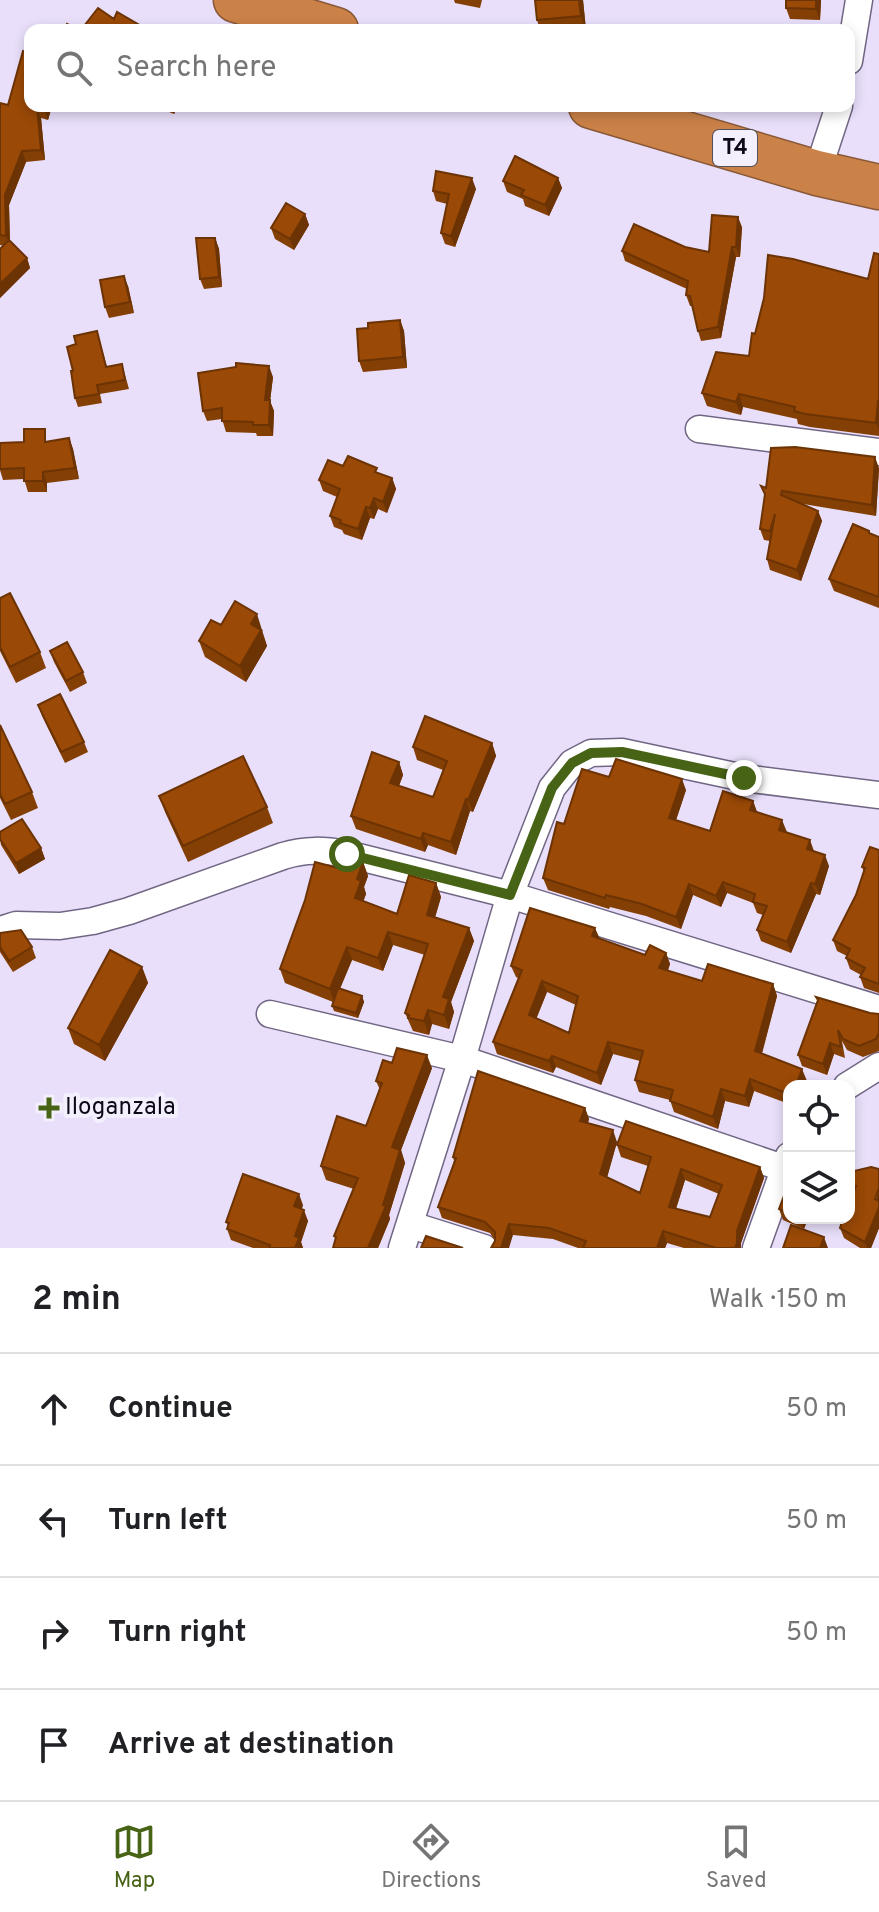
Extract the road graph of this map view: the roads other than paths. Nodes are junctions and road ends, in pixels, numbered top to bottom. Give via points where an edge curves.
1 (236, 0) edge
2 (859, 0) edge
3 (316, 24) edge
4 (855, 24) edge
5 (611, 112) edge
6 (837, 112) edge
7 (817, 173) junction
8 (879, 187) edge
9 (699, 429) dead end
10 (879, 452) edge
11 (879, 795) edge
12 (510, 895) junction
13 (0, 930) edge
14 (879, 1009) edge
15 (270, 1014) dead end
16 (462, 1059) junction
17 (879, 1066) edge
18 (855, 1081) edge
19 (783, 1161) edge
20 (783, 1171) edge
21 (407, 1236) edge
22 (484, 1248) edge
23 (756, 1248) edge

1 - 3 highway
2 - 4 street
5 - 7 highway, T4
6 - 7 street
7 - 8 highway, T4
9 - 10 street
11 - 12 street via 744,778 622,752 591,753 572,763 552,788
12 - 13 street via 347,854 303,850 105,918
12 - 14 street
12 - 16 street
15 - 16 street
16 - 19 street
16 - 21 street
17 - 18 street
20 - 23 street
21 - 22 street

